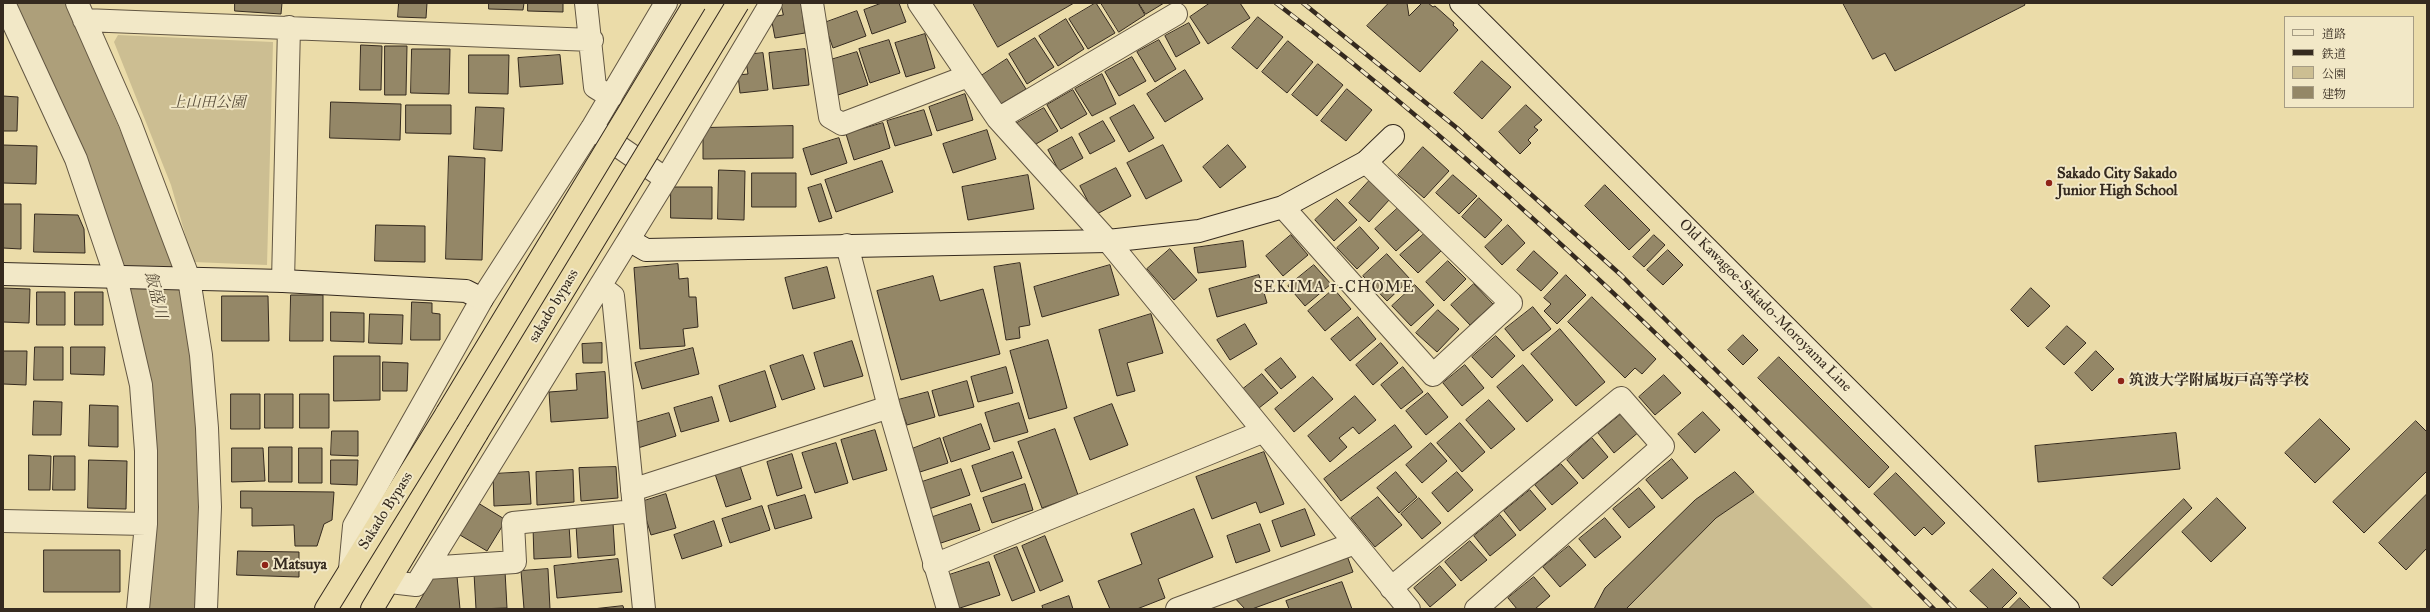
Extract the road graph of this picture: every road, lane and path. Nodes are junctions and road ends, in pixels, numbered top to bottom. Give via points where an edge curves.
1 (586, 3) edge
2 (666, 3) edge
3 (695, 3) edge
4 (738, 3) edge
5 (771, 3) edge
6 (812, 3) edge
7 (919, 3) edge
8 (1461, 3) edge
9 (80, 11) edge
10 (1176, 14) dead end
11 (6, 15) edge
12 (289, 27) junction
13 (592, 40) junction
14 (968, 76) junction
15 (611, 97) junction
16 (998, 119) junction
17 (592, 128) junction
18 (1393, 136) dead end
19 (1366, 162) junction
20 (666, 179) junction
21 (1283, 207) junction
22 (629, 240) junction
23 (1108, 241) junction
24 (847, 245) junction
25 (3, 274) edge
26 (123, 277) junction
27 (184, 279) junction
28 (282, 281) junction
29 (600, 286) junction
30 (482, 299) junction
31 (889, 407) junction
32 (1262, 432) junction
33 (633, 500) junction
34 (3, 521) edge
35 (146, 524) junction
36 (1353, 541) junction
37 (934, 565) junction
38 (427, 568) junction
39 (350, 569) junction
40 (390, 582) junction
41 (1391, 588) junction
42 (138, 609) edge
43 (206, 609) edge
44 (326, 609) edge
45 (372, 609) edge
46 (644, 609) edge
47 (948, 609) edge
48 (1176, 609) edge
49 (1409, 609) edge
50 (1476, 609) edge
51 (2068, 609) edge

1 - 13 street
2 - 15 street
3 - 39 highway, Sakado Bypass, bridge
4 - 40 highway, sakado bypass, bridge via 477,433
5 - 20 street
6 - 14 street via 830,117 842,124
7 - 14 street
8 - 51 street, Old Kawagoe-Sakado-Moroyama Line
9 - 12 street
9 - 27 street via 133,130
10 - 16 street
11 - 26 street via 76,159
12 - 13 street
12 - 28 street
13 - 15 street via 595,87
14 - 16 street
15 - 17 street
16 - 23 street
17 - 20 street
17 - 30 street
18 - 19 street
19 - 21 street
19 - 21 street via 1511,303 1433,375
20 - 22 street
21 - 23 street via 1199,231
22 - 24 street via 646,250
22 - 29 street
23 - 24 street
23 - 32 street
24 - 31 street
25 - 26 street
26 - 27 street
26 - 35 street via 141,385 146,451
27 - 28 street
27 - 43 street via 201,356 207,428 210,507
28 - 30 street via 466,291
29 - 33 street via 613,296
29 - 38 street
30 - 39 street via 354,526
31 - 33 street
31 - 37 street
32 - 36 street
32 - 37 street
33 - 38 street via 513,523 515,562
33 - 46 street
34 - 35 street
35 - 42 street
36 - 41 street
36 - 48 street via 1347,546
37 - 47 street
38 - 40 street via 416,585
39 - 44 highway, Sakado Bypass
40 - 45 highway, sakado bypass
41 - 49 street
41 - 50 street via 1621,398 1663,446

